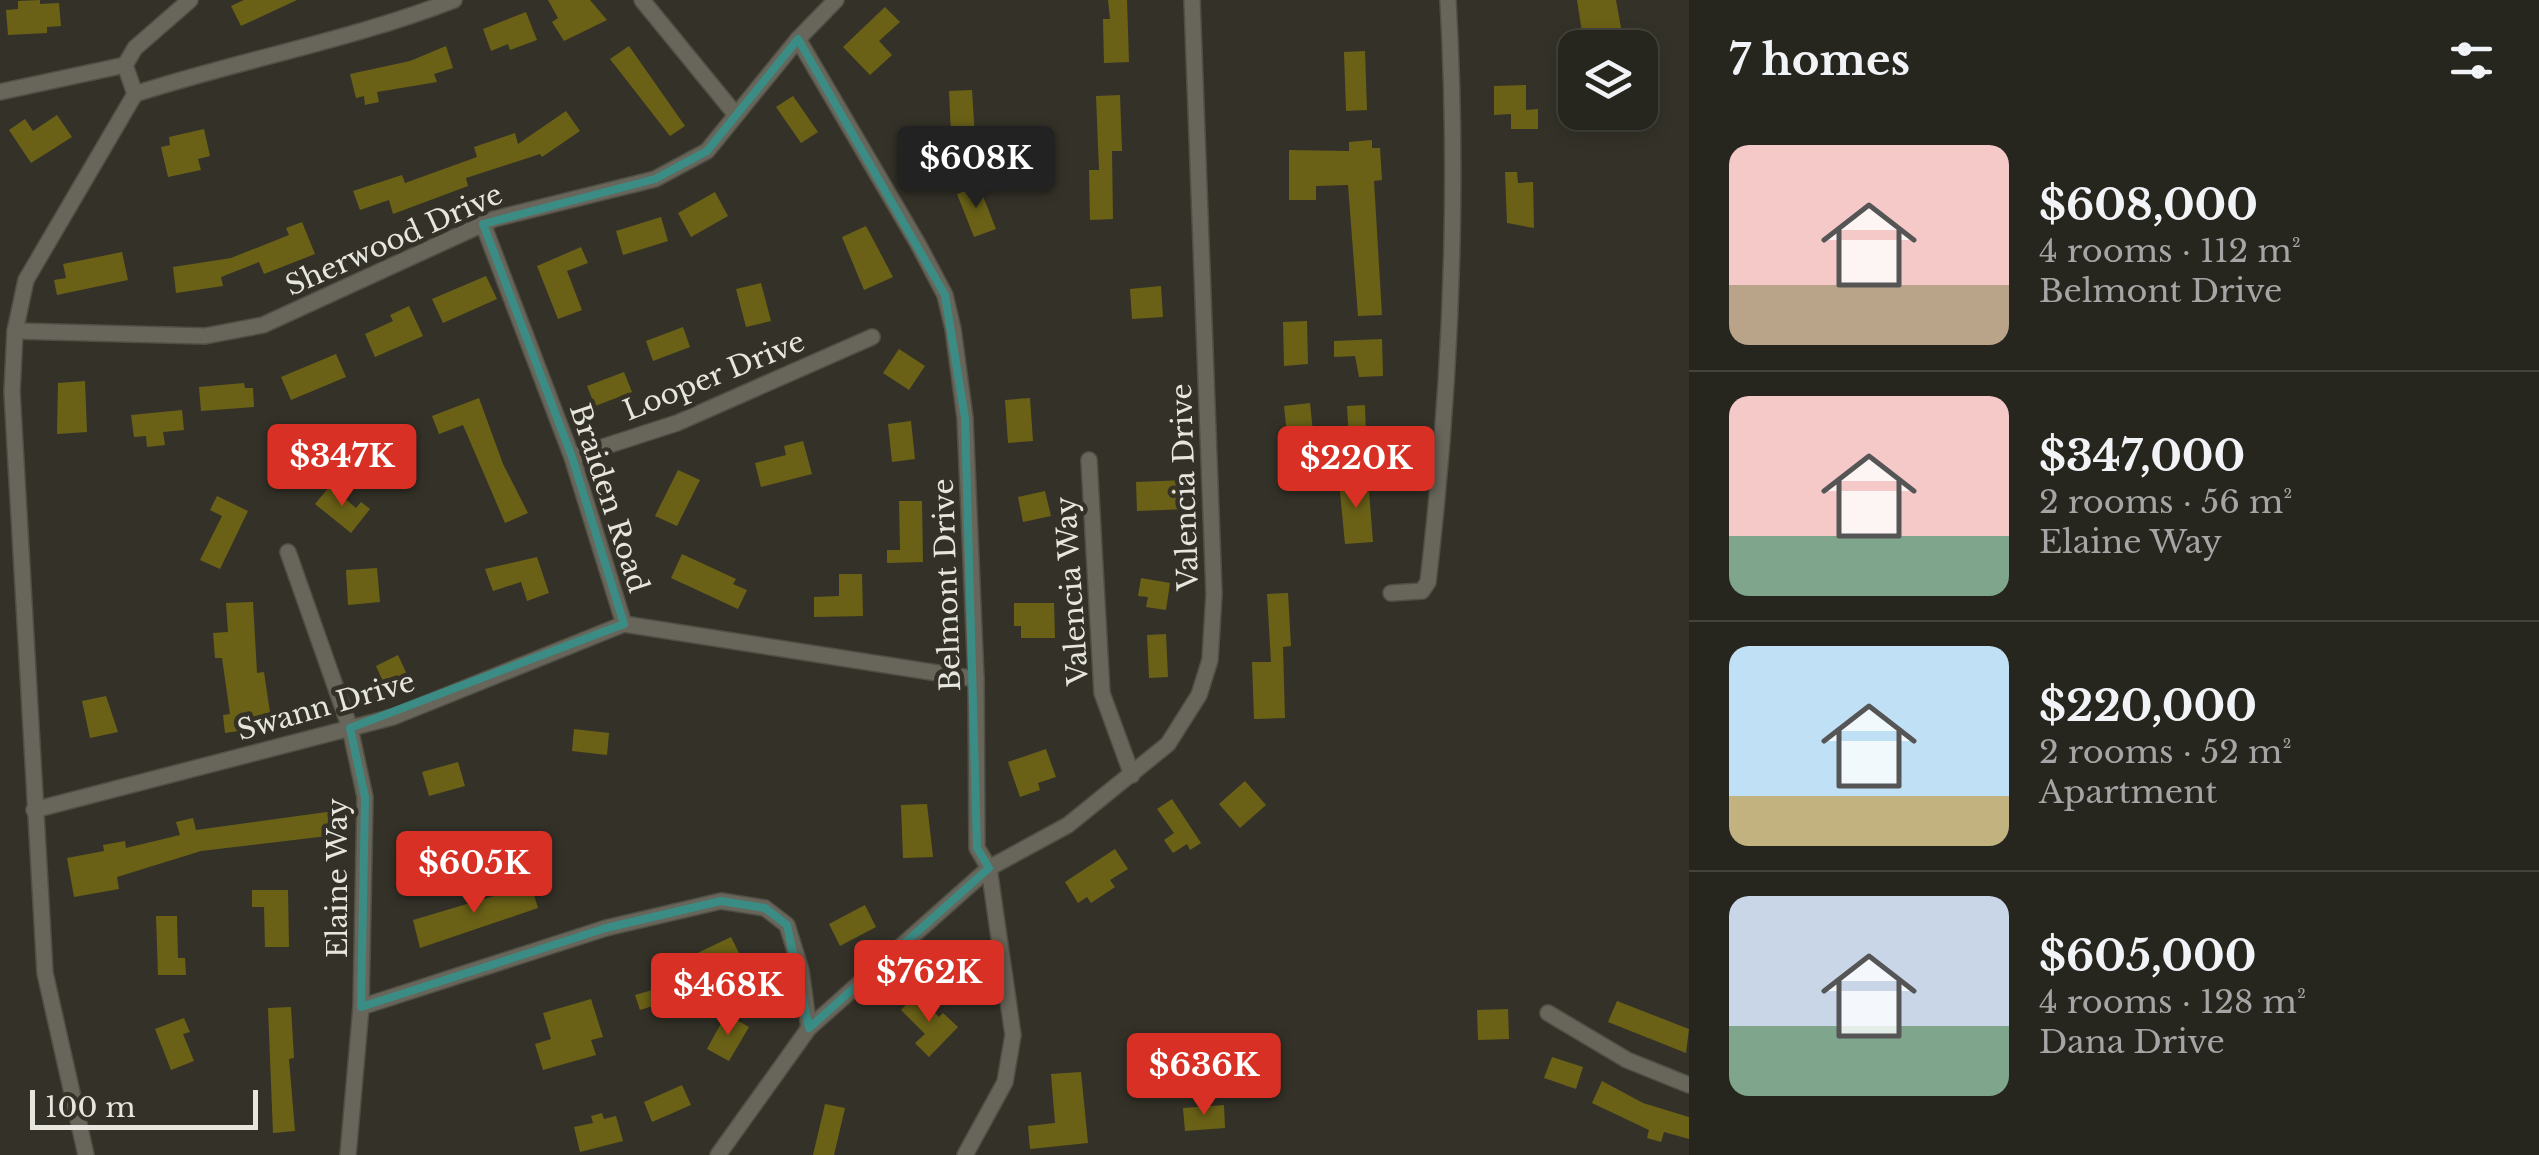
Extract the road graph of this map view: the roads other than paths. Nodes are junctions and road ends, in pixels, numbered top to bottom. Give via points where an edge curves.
1 (190, 0) edge
2 (454, 0) edge
3 (642, 0) edge
4 (836, 0) edge
5 (1192, 0) edge
6 (1448, 0) edge
7 (798, 39) junction
8 (124, 65) junction
9 (0, 92) edge
10 (135, 94) junction
11 (736, 115) junction
12 (483, 224) junction
13 (15, 331) junction
14 (872, 337) dead end
15 (572, 457) junction
16 (1089, 460) dead end
17 (288, 552) dead end
18 (1391, 593) dead end
19 (624, 624) junction
20 (976, 680) junction
21 (350, 728) junction
22 (1132, 775) junction
23 (34, 810) junction
24 (990, 868) junction
25 (361, 1007) junction
26 (1548, 1013) dead end
27 (809, 1028) junction
28 (1689, 1085) edge
29 (86, 1155) edge
30 (348, 1155) edge
31 (718, 1155) edge
32 (966, 1155) edge

1 - 8 street
2 - 10 street
3 - 11 street
4 - 7 street, Sherwood Drive
5 - 22 street, Valencia Drive via 1214,594 1210,660 1199,695 1168,744
6 - 18 street via 1456,200 1439,490 1428,582 1422,591
7 - 11 street, Sherwood Drive
7 - 20 street, Belmont Drive via 945,295 965,418
8 - 9 street
8 - 10 street
10 - 13 street via 26,280
11 - 12 street, Sherwood Drive via 707,151 654,180
12 - 13 street, Sherwood Drive via 263,326 205,336
12 - 15 street, Braiden Road
13 - 23 street via 12,392
14 - 15 street, Looper Drive via 677,423
15 - 19 street, Braiden Road
16 - 22 street, Valencia Way via 1102,692
17 - 21 street, Elaine Way
19 - 20 street, Braiden Road
19 - 21 street, Swann Drive
20 - 24 street, Belmont Drive via 977,848
21 - 23 street, Swann Drive
21 - 25 street, Elaine Way via 365,797
22 - 24 street, Valencia Drive via 1068,825
23 - 29 street via 46,973
24 - 27 street
24 - 32 street, Belmont Drive via 1013,1035 1005,1082
25 - 27 street via 606,928 721,902 765,908 787,925
25 - 30 street, Elaine Way
26 - 28 street via 1627,1060
27 - 31 street

